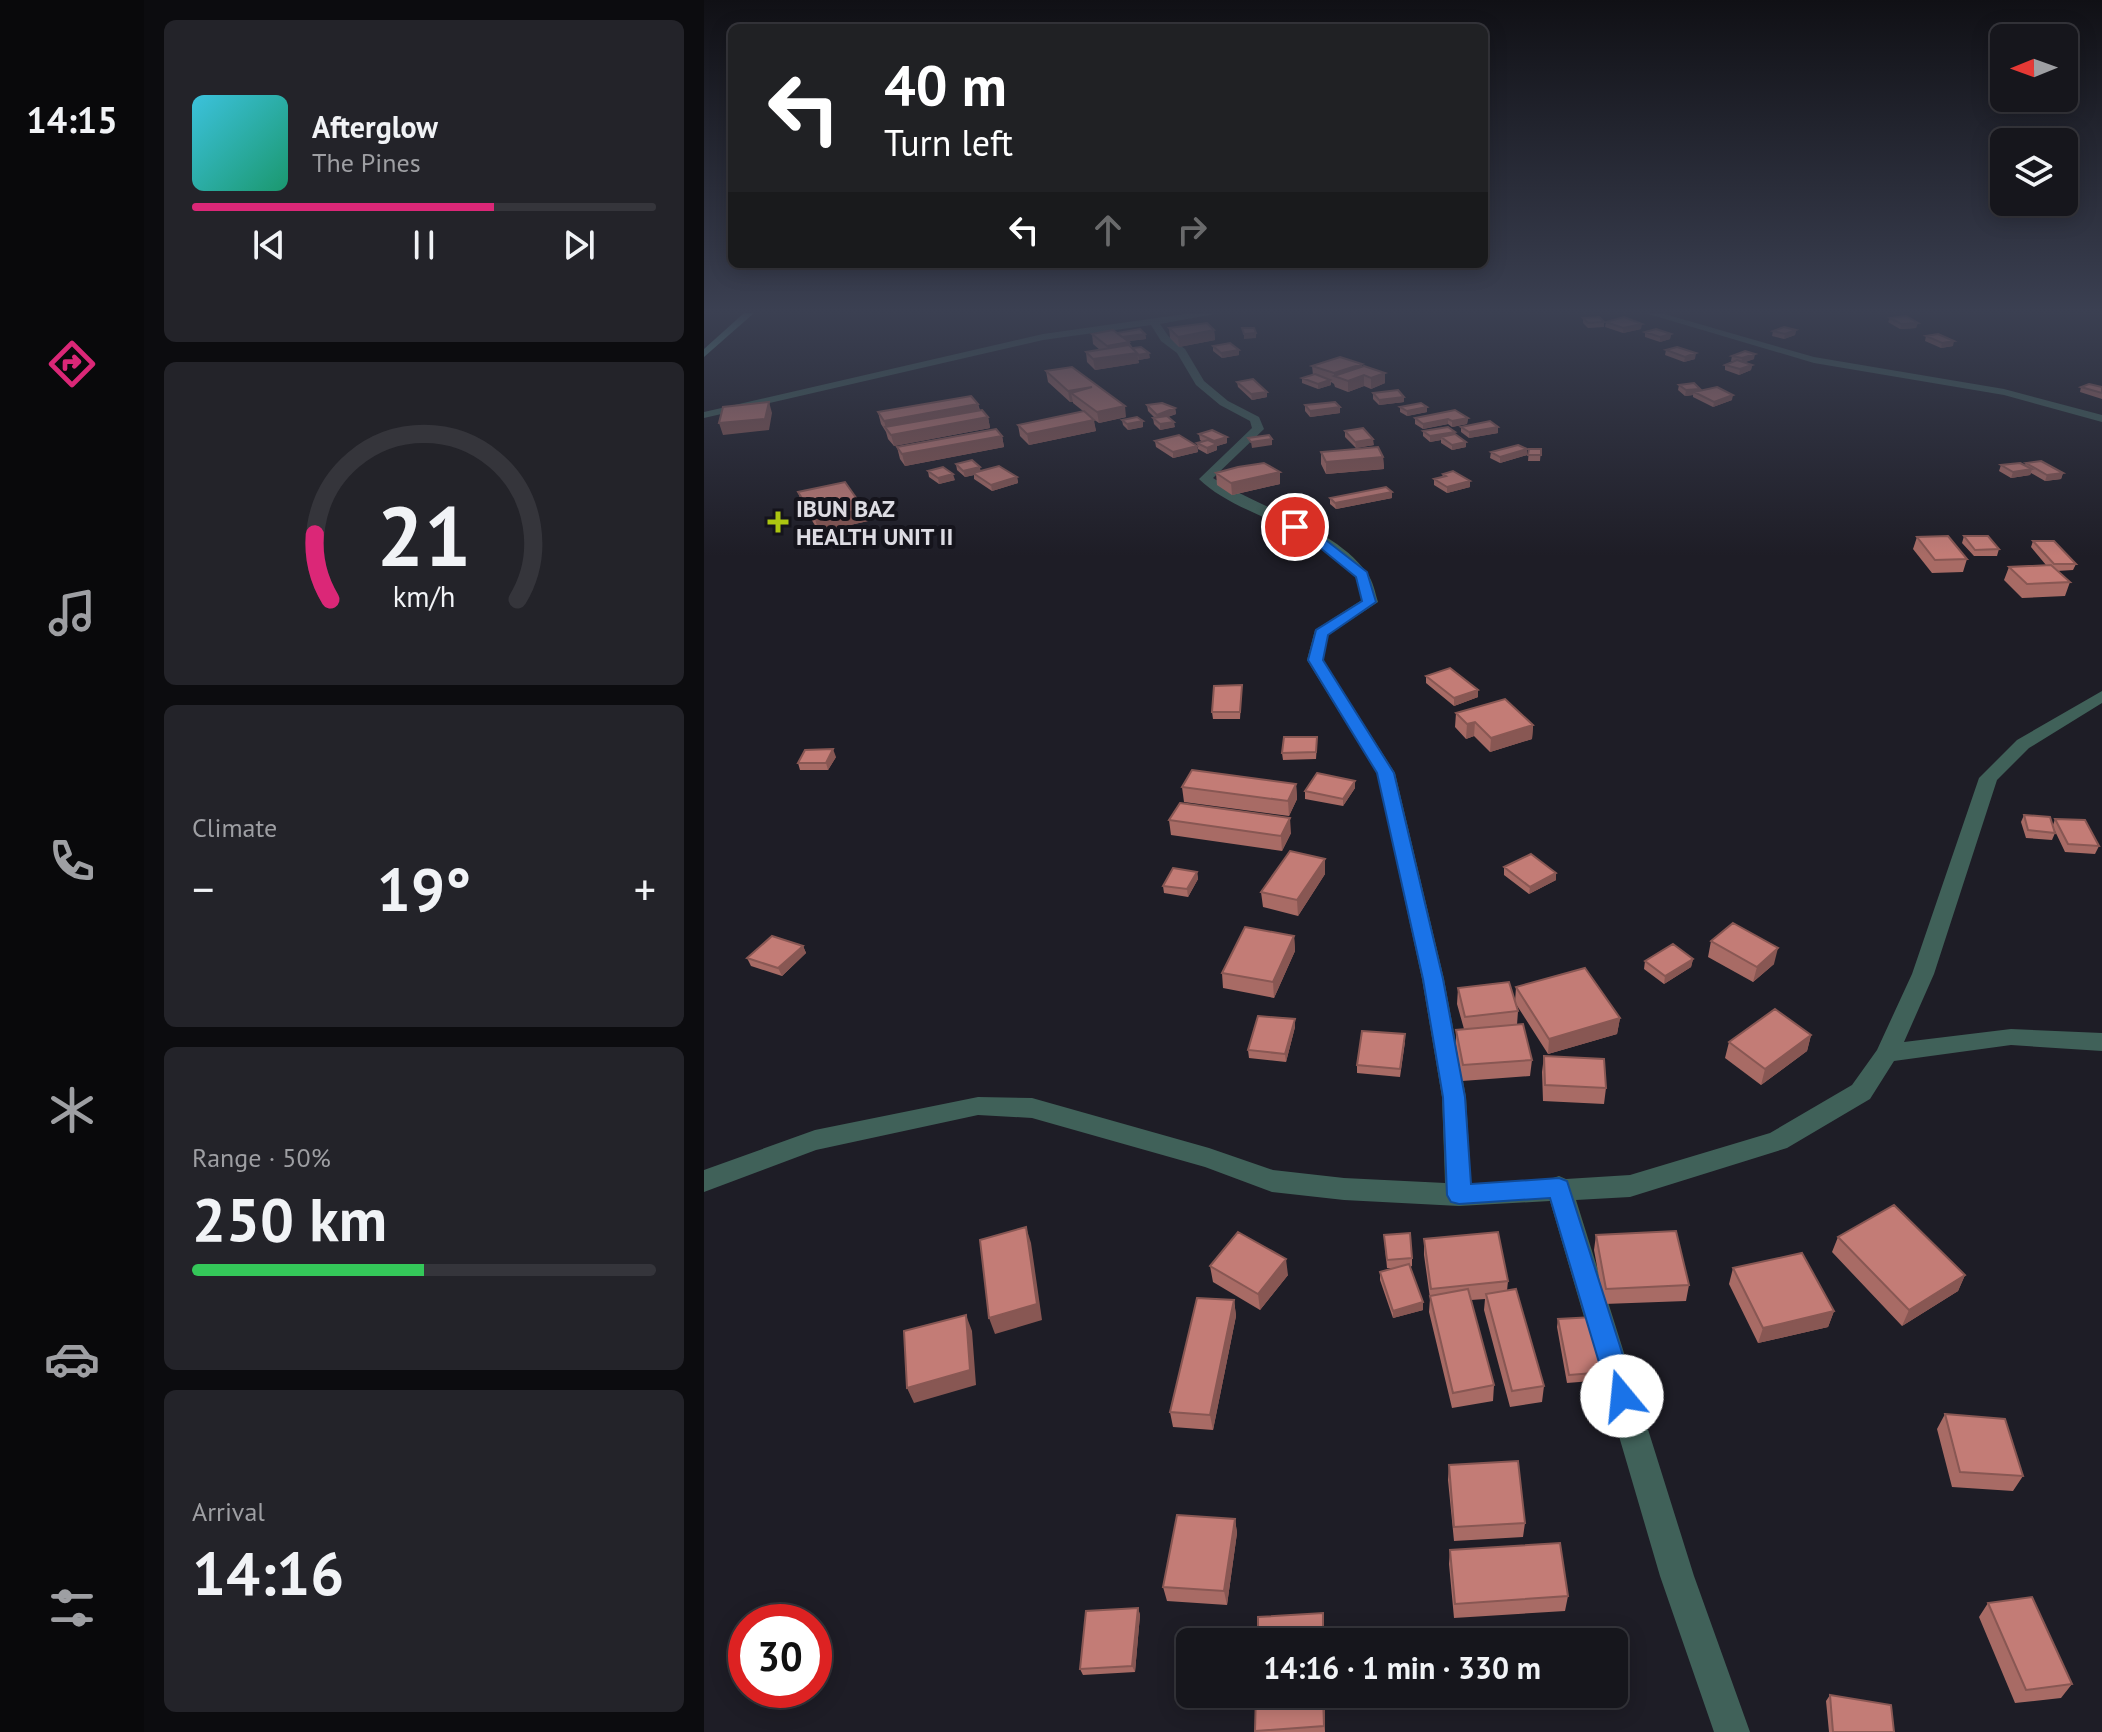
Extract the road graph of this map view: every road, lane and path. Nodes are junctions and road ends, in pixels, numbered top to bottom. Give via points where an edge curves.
1 (796, 394) edge
2 (1213, 394) edge
3 (2015, 394) edge
4 (704, 415) edge
5 (2102, 419) edge
6 (2102, 696) edge
7 (2102, 1042) edge
8 (1887, 1053) junction
9 (704, 1181) edge
10 (1559, 1187) junction
11 (1459, 1195) junction
12 (1732, 1732) edge

1 - 4 street
2 - 11 street via 1255,419 1258,429 1205,479 1318,540 1362,575 1370,602 1321,633 1315,660 1386,773 1454,1097
3 - 5 street
6 - 8 street via 2023,744 1988,778 1923,974
7 - 8 street via 2011,1037
8 - 10 street via 1861,1092 1778,1141 1630,1186
9 - 11 street via 815,1140 978,1106 1032,1108 1272,1181
10 - 11 street
10 - 12 street via 1677,1576

